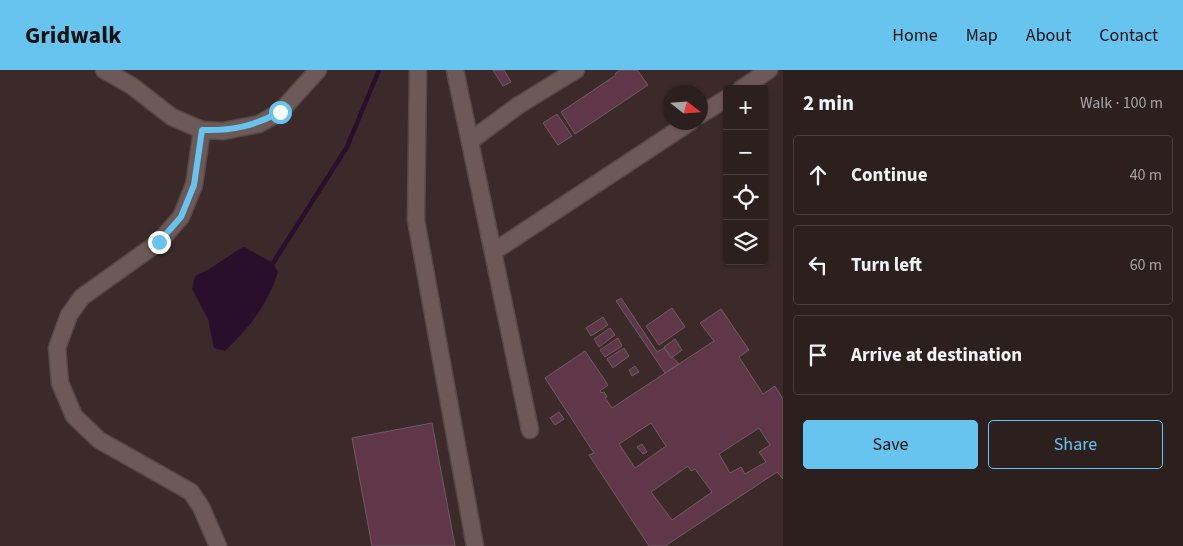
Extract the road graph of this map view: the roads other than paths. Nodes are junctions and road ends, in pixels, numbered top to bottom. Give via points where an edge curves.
1 (104, 70) edge
2 (318, 70) edge
3 (418, 70) edge
4 (455, 70) edge
5 (576, 70) edge
6 (770, 70) edge
7 (747, 85) edge
8 (723, 101) edge
9 (708, 110) edge
10 (202, 130) junction
11 (678, 130) edge
12 (470, 141) junction
13 (493, 252) junction
14 (530, 430) dead end
15 (218, 546) edge
16 (475, 546) edge

1 - 10 lane via 132,86 172,117
2 - 10 lane via 280,112 259,124 223,131
3 - 16 lane via 416,220
4 - 12 lane
5 - 12 lane
6 - 7 lane
8 - 9 lane
10 - 15 lane via 194,185 181,217 159,242 82,297 69,315 57,348 60,383 74,416 99,440 191,492
11 - 13 lane
12 - 13 lane
13 - 14 lane

